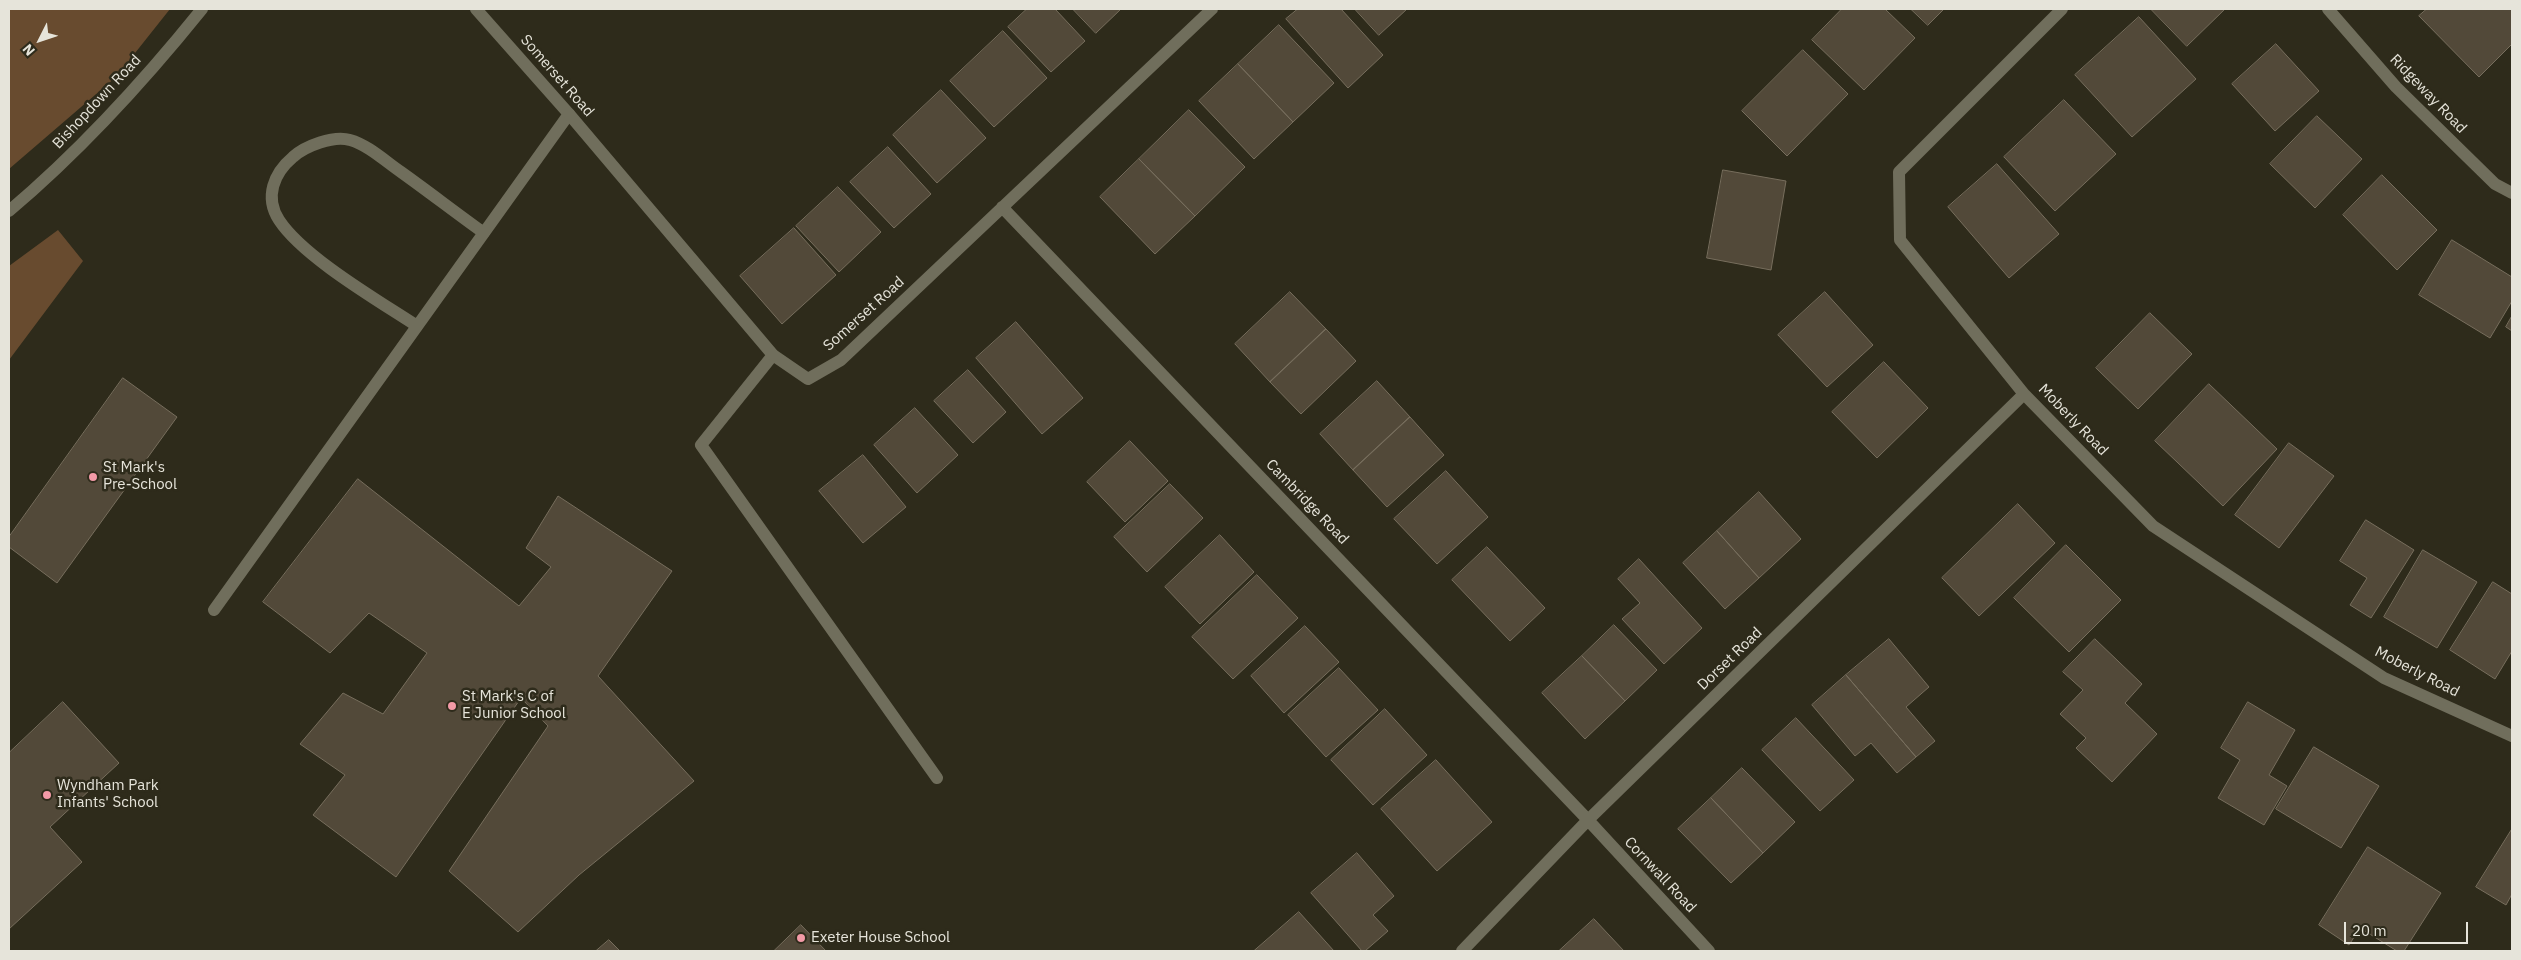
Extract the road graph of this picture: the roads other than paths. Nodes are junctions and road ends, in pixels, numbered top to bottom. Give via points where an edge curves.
1 (202, 9) edge
2 (476, 9) edge
3 (1212, 9) edge
4 (2062, 9) edge
5 (2328, 9) edge
6 (569, 114) junction
7 (2512, 193) edge
8 (1002, 207) junction
9 (9, 211) edge
10 (484, 233) junction
11 (417, 326) junction
12 (774, 356) junction
13 (2024, 394) junction
14 (214, 610) dead end
15 (2512, 736) edge
16 (937, 778) dead end
17 (1588, 820) junction
18 (1462, 951) edge
19 (1709, 951) edge

1 - 9 street, Bishopdown Road via 83,144
2 - 6 street, Somerset Road
3 - 8 street, Somerset Road
4 - 13 street, Moberly Road via 1899,172 1900,240
5 - 7 street, Ridgeway Road via 2404,94 2495,184
6 - 10 street
6 - 12 street, Somerset Road
8 - 12 street, Somerset Road via 841,360 808,379
8 - 17 street, Cambridge Road
10 - 11 street
10 - 11 street via 374,153 348,139 321,141 300,151 280,168 271,192 278,219 323,262
11 - 14 street
12 - 16 street via 701,444
13 - 15 street, Moberly Road via 2153,526 2384,678
13 - 17 street, Dorset Road
17 - 18 street, Dorset Road
17 - 19 street, Cornwall Road

